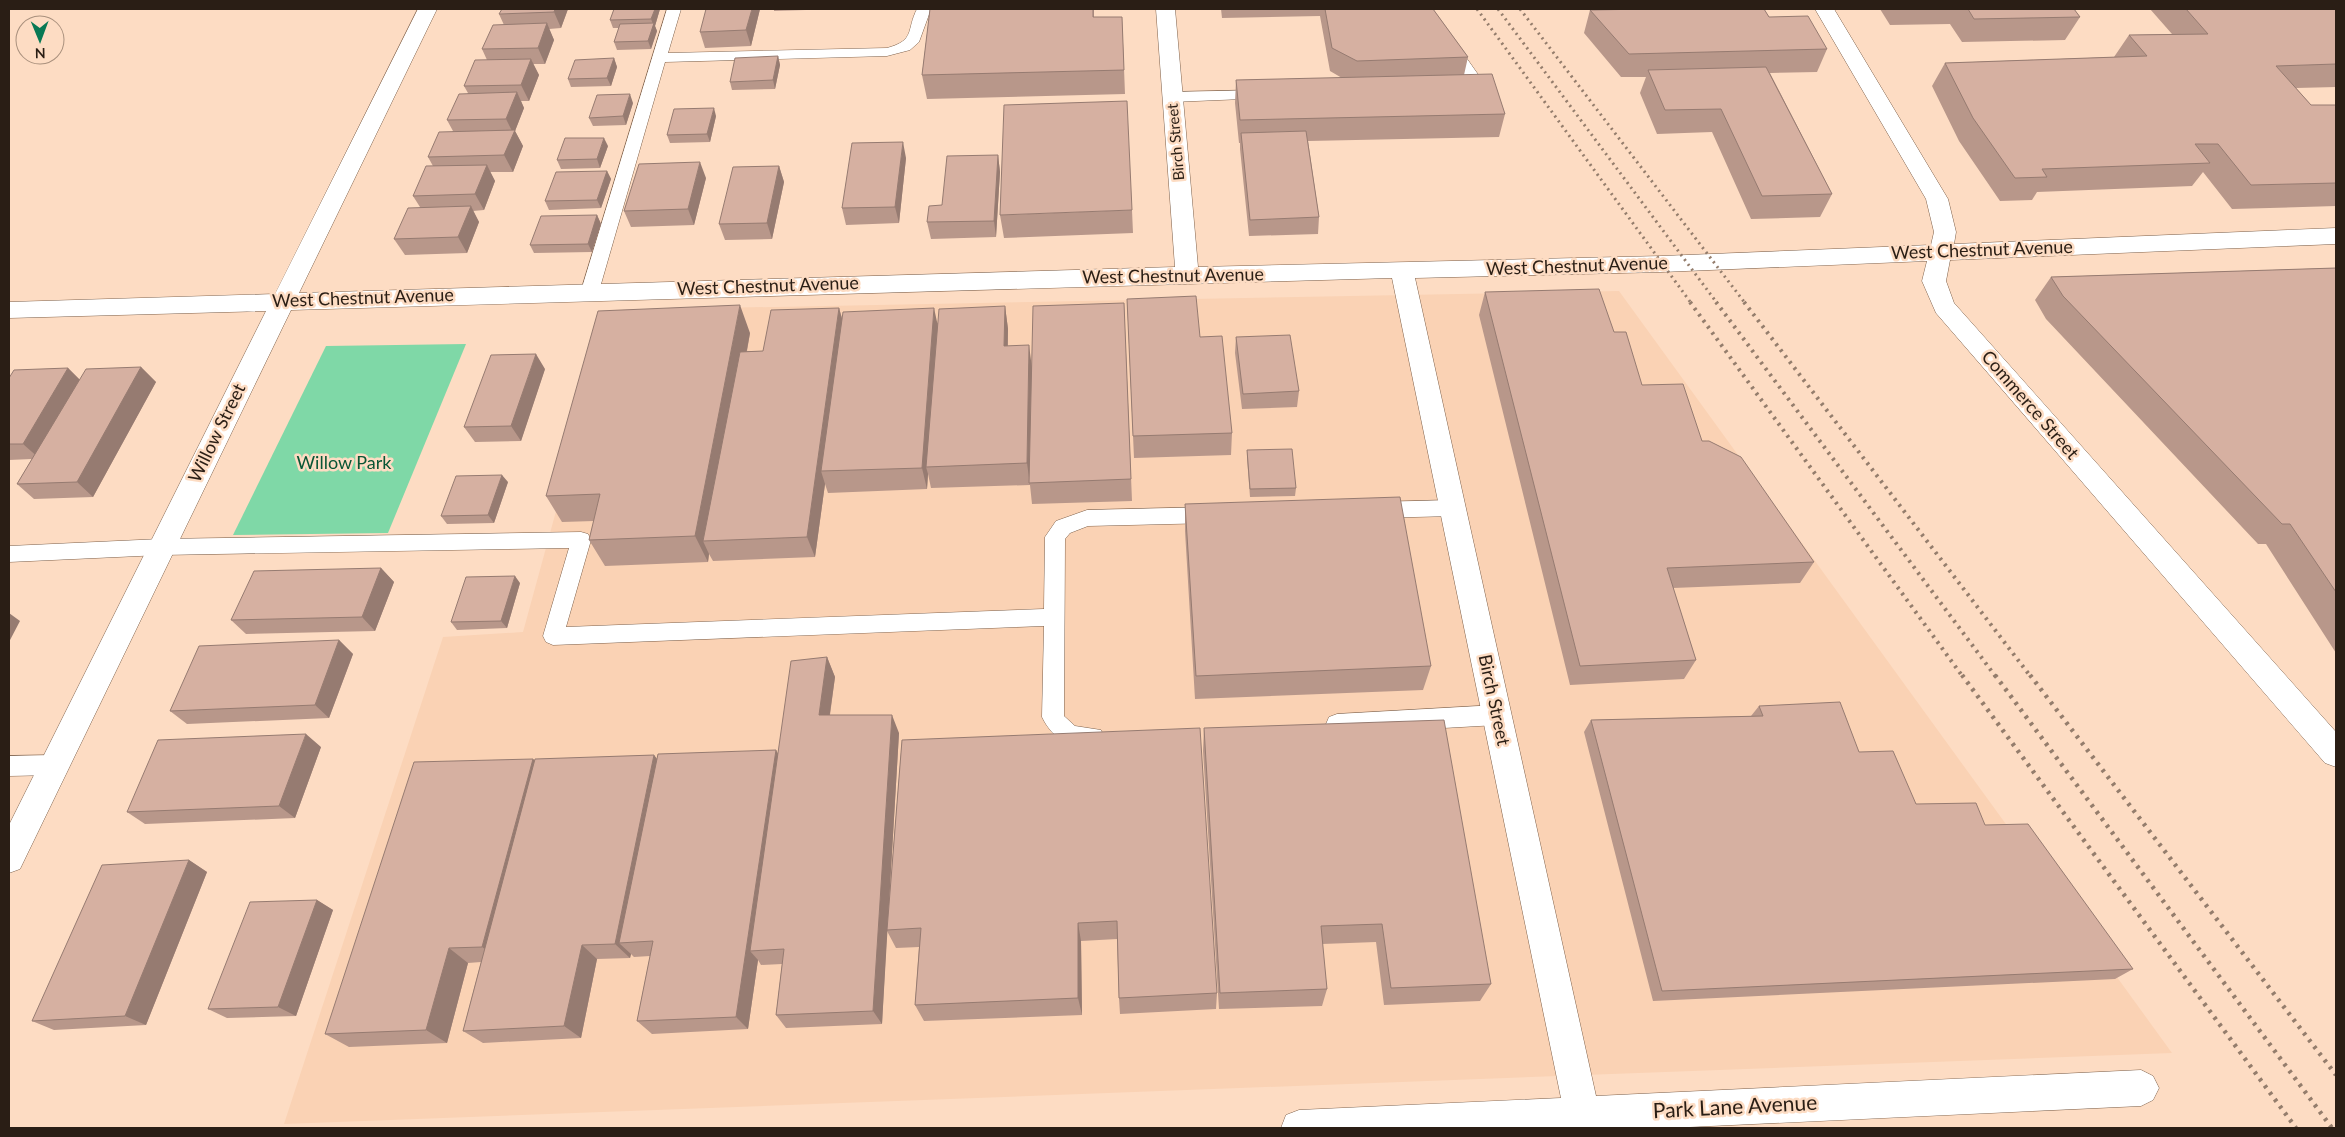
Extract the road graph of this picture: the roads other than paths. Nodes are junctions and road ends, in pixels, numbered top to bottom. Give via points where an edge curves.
1 (427, 9) edge
2 (674, 9) edge
3 (924, 9) edge
4 (1165, 9) edge
5 (1425, 9) edge
6 (1825, 9) edge
7 (661, 58) junction
8 (1462, 90) edge
9 (1272, 94) edge
10 (1172, 97) junction
11 (2336, 236) edge
12 (1939, 252) junction
13 (1402, 271) junction
14 (1187, 275) junction
15 (590, 291) junction
16 (282, 301) junction
17 (9, 310) edge
18 (1453, 508) junction
19 (1354, 511) edge
20 (1235, 514) edge
21 (161, 547) junction
22 (9, 554) edge
23 (1054, 618) junction
24 (1497, 715) junction
25 (1318, 725) edge
26 (1109, 736) edge
27 (2336, 753) edge
28 (9, 766) edge
29 (54, 766) junction
30 (9, 858) edge
31 (2142, 1088) dead end
32 (1584, 1121) edge
33 (1299, 1128) edge

1 - 16 street, Willow Street
2 - 7 lane
3 - 7 lane via 916,39 904,48 887,52
4 - 10 street, Birch Street
5 - 8 lane via 1482,90
6 - 12 street, Commerce Street via 1937,199 1945,232
7 - 15 lane
9 - 10 lane
10 - 14 street, Birch Street
11 - 12 street, West Chestnut Avenue
12 - 13 street, West Chestnut Avenue
12 - 27 street, Commerce Street via 1934,281 1944,307
13 - 14 street, West Chestnut Avenue
13 - 18 street, Birch Street
14 - 15 street, West Chestnut Avenue
15 - 16 street, West Chestnut Avenue
16 - 17 street, West Chestnut Avenue
16 - 21 street, Willow Street
18 - 19 lane
18 - 24 street, Birch Street
20 - 23 lane via 1087,518 1063,527 1055,537
21 - 22 lane
21 - 23 lane via 581,540 553,636
21 - 29 street, Willow Street
23 - 26 lane via 1052,717 1057,727 1079,738
24 - 25 lane
24 - 32 street, Birch Street
28 - 29 lane
29 - 30 street, Willow Street
31 - 32 street, Park Lane Avenue
32 - 33 street, Park Lane Avenue

